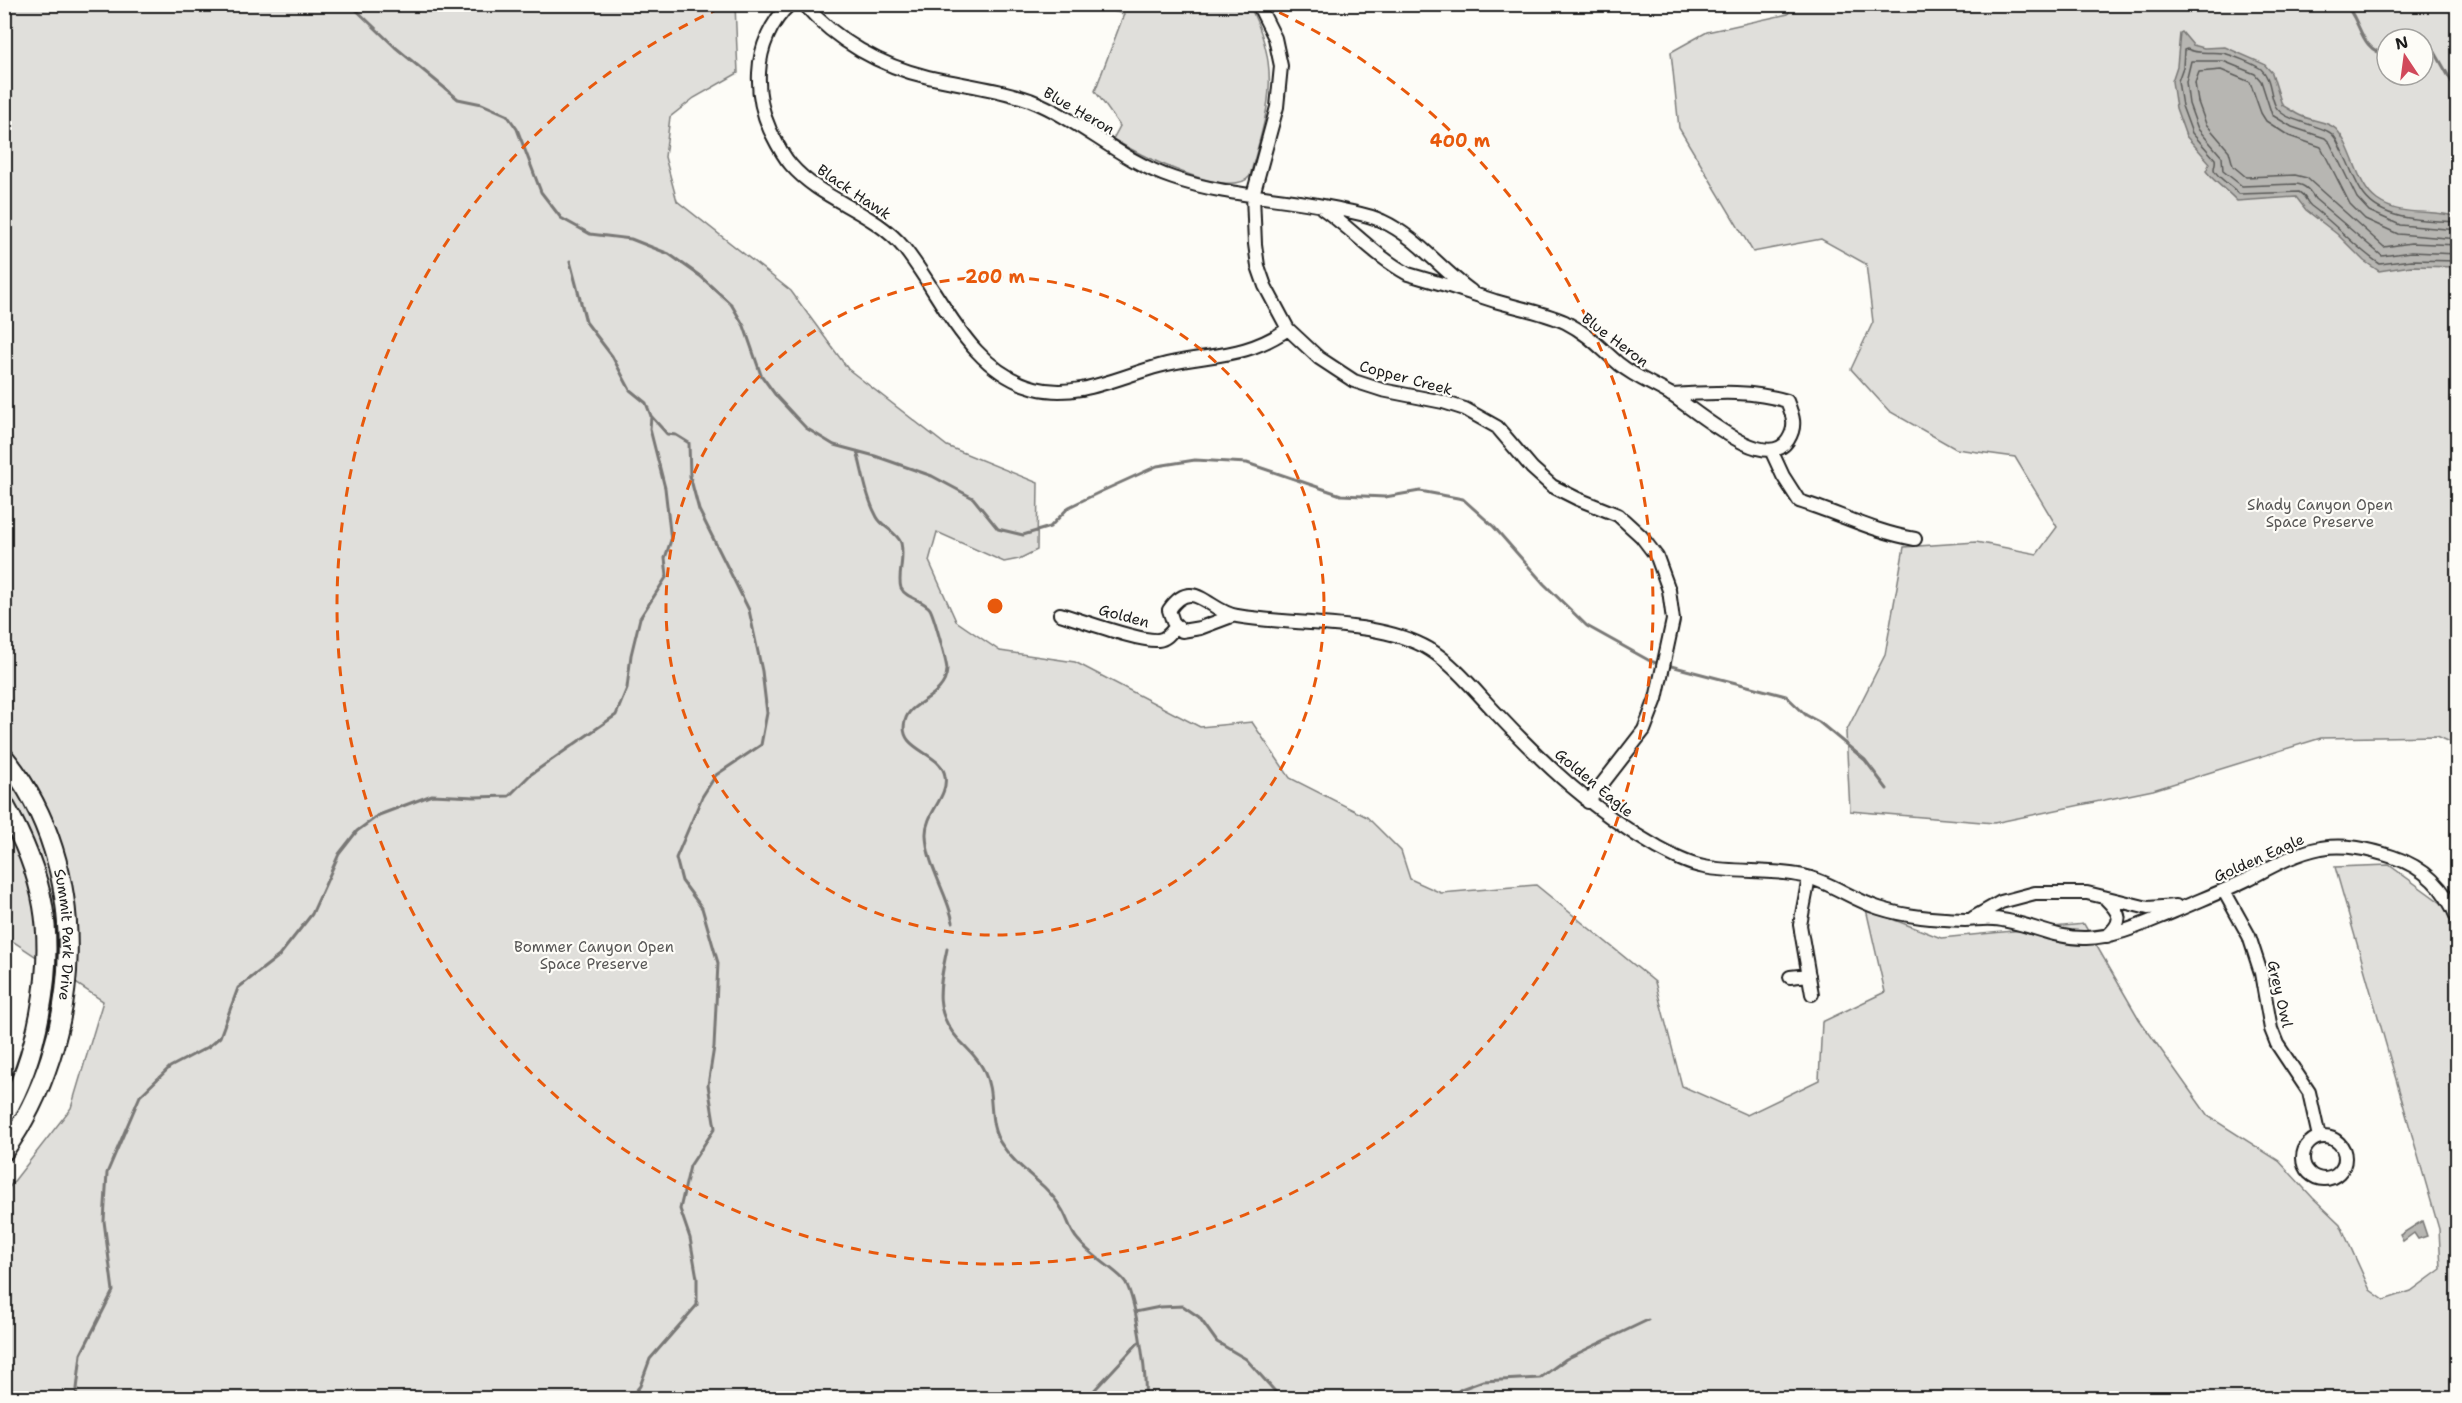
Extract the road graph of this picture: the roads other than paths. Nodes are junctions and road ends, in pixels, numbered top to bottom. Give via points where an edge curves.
1 (790, 4) edge
2 (804, 4) edge
3 (1258, 4) edge
4 (1253, 195) junction
5 (1317, 204) junction
6 (1470, 291) junction
7 (1288, 329) junction
8 (1671, 395) junction
9 (1771, 450) junction
10 (1915, 538) dead end
11 (1060, 614) dead end
12 (1232, 616) junction
13 (1176, 626) junction
14 (4, 757) edge
15 (1588, 802) junction
16 (4, 804) edge
17 (1809, 878) junction
18 (2224, 891) junction
19 (2106, 898) junction
20 (2188, 905) junction
21 (1969, 920) junction
22 (2457, 920) edge
23 (2107, 936) junction
24 (1809, 975) junction
25 (1790, 977) dead end
26 (1812, 994) dead end
27 (4, 1115) edge
28 (2319, 1137) dead end
29 (4, 1151) edge

1 - 7 street, Black Hawk via 766,39 760,60 758,90 777,146 791,166 880,225 903,247 970,344 1006,376 1035,388 1064,392 1158,366 1245,351
2 - 4 street, Blue Heron via 839,36 896,69 1031,101 1147,169 1198,186
3 - 4 street, Copper Creek via 1275,38 1281,66 1277,107
4 - 5 street, Blue Heron
4 - 7 street, Copper Creek via 1258,266
5 - 6 street, Blue Heron via 1391,265 1408,274
5 - 6 street, Blue Heron via 1381,220 1416,242
6 - 8 street, Blue Heron via 1583,331 1618,363
7 - 15 street, Copper Creek via 1319,358 1354,381 1443,402 1497,427 1552,486 1618,515 1657,557 1669,590 1673,620 1656,699 1644,730
8 - 9 street, Blue Heron via 1740,441
8 - 9 street via 1731,392 1787,401 1794,417 1793,432 1785,445
9 - 10 street via 1799,501 1858,525
11 - 13 street, Golden via 1158,640
12 - 13 street, Golden Eagle via 1200,628 1182,631
12 - 13 street, Golden Eagle via 1198,596 1187,594 1169,610
12 - 15 street, Golden Eagle via 1372,630 1407,638 1430,650 1448,663
14 - 29 street, Summit Park Drive via 32,799 48,836 62,880 67,933 66,986 56,1043 38,1094
15 - 17 street, Golden Eagle via 1634,834 1699,867
16 - 27 street, Summit Park Drive via 26,846 36,876 46,935 39,1017 24,1074
17 - 21 street, Golden Eagle via 1874,907 1904,915
17 - 24 street via 1800,924
18 - 20 street, Golden Eagle
18 - 22 street, Golden Eagle via 2288,858 2320,848 2370,849 2401,859 2428,874
18 - 28 street, Grey Owl via 2249,936 2261,973 2271,1029 2308,1092
19 - 20 street, Golden Eagle via 2148,908
19 - 21 street, Golden Eagle via 2066,891 2035,892 2001,902
19 - 23 street via 2118,910 2119,918 2116,928
20 - 23 street, Golden Eagle
21 - 23 street, Golden Eagle via 1995,919 2055,935
24 - 25 street
24 - 26 street

